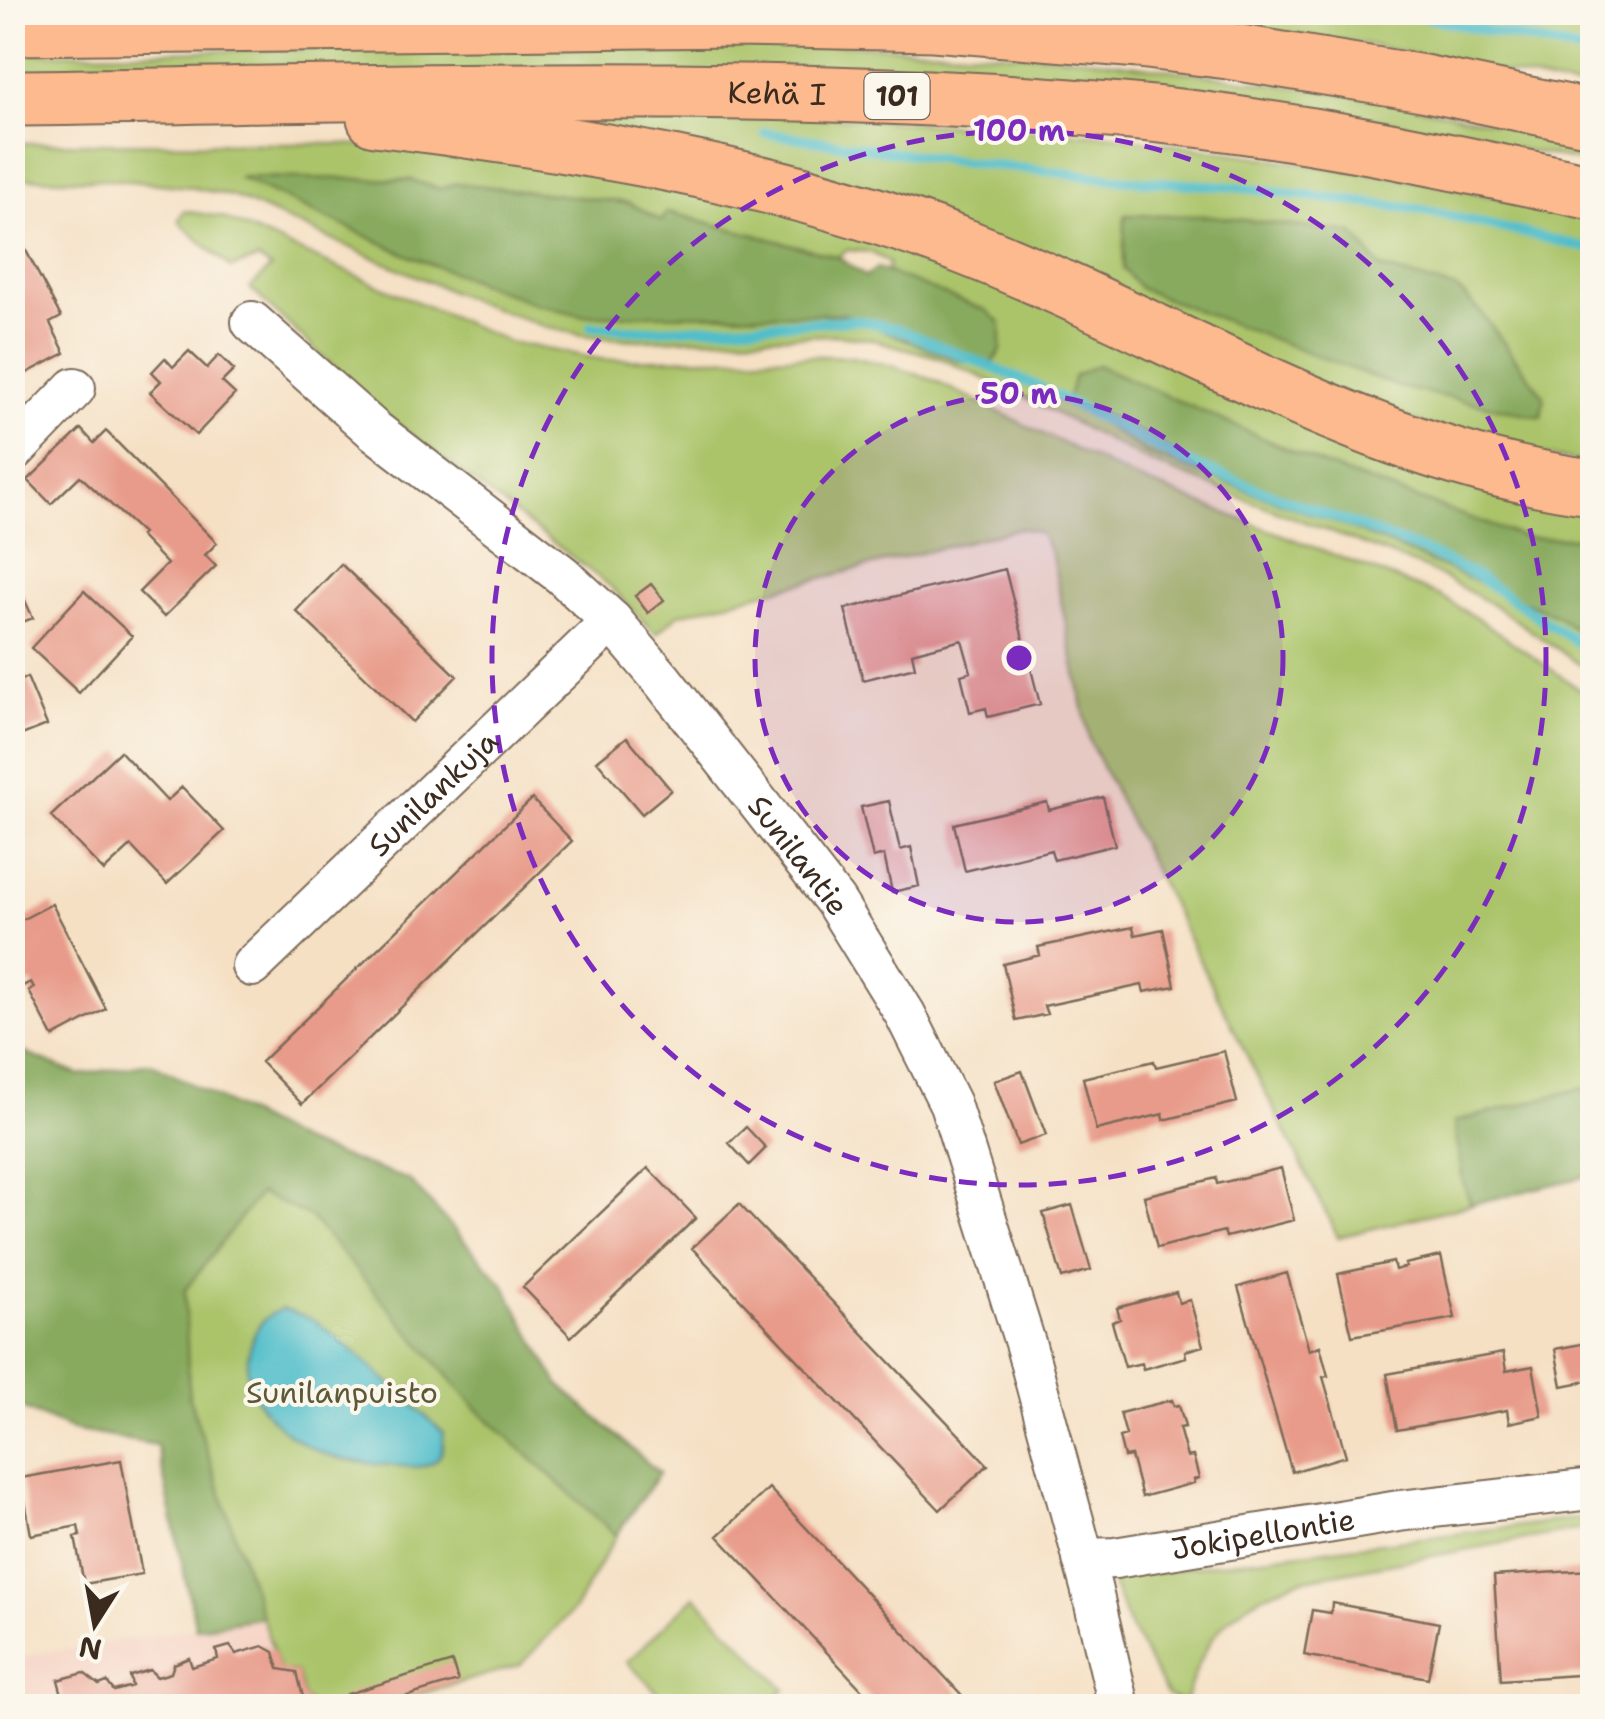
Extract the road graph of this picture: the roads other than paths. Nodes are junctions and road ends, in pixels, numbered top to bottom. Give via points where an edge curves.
1 (438, 18) edge
2 (12, 28) edge
3 (193, 96) junction
4 (12, 98) edge
5 (1592, 118) edge
6 (1592, 192) edge
7 (252, 322) dead end
8 (75, 388) dead end
9 (12, 453) edge
10 (1592, 487) edge
11 (612, 621) junction
12 (252, 966) dead end
13 (1592, 1489) edge
14 (1083, 1559) junction
15 (1119, 1706) edge

1 - 2 highway
1 - 5 highway via 933,23 1140,40 1422,82
3 - 4 highway, Kehä I / 101
3 - 6 highway, Kehä I / 101 via 740,89 1013,103 1161,116 1406,151
3 - 10 highway via 592,150 746,179 875,215 982,254 1331,410 1455,458
7 - 11 street, Sunilantie via 374,430 562,574
8 - 9 street
11 - 12 street, Sunilankuja
11 - 14 street, Sunilantie via 835,901 950,1104 1026,1346
13 - 14 street, Jokipellontie via 1399,1510
14 - 15 street

